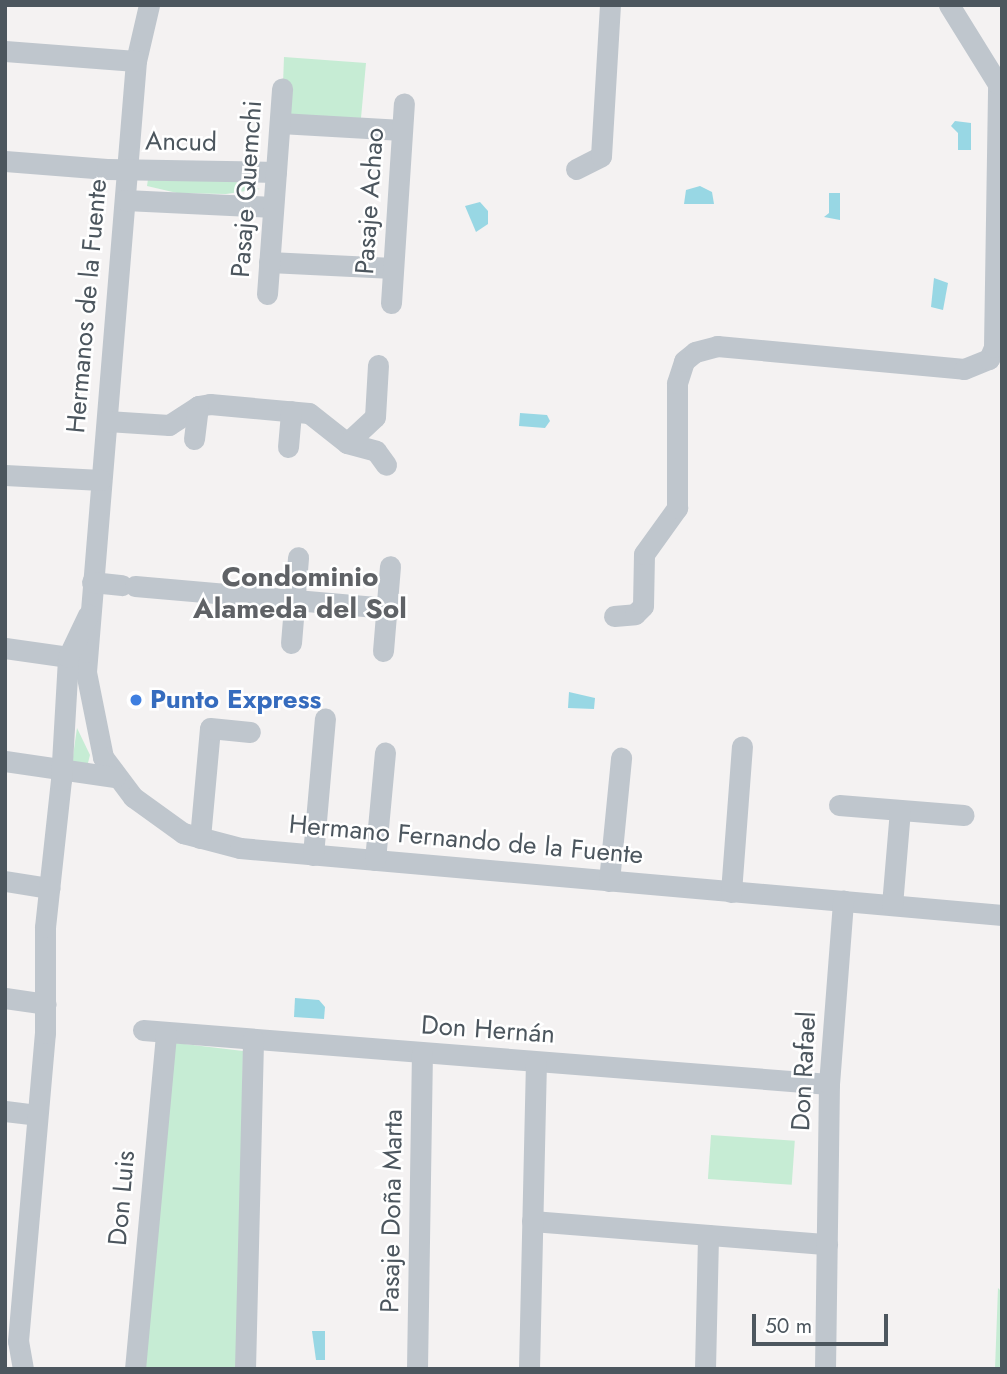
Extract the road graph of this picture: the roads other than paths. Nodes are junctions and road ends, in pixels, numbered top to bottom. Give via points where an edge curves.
1 (149, 5) edge
2 (610, 5) edge
3 (949, 5) edge
4 (5, 51) edge
5 (136, 61) junction
6 (282, 89) dead end
7 (404, 103) dead end
8 (280, 123) junction
9 (402, 130) junction
10 (6, 167) edge
11 (126, 169) junction
12 (576, 169) dead end
13 (276, 172) junction
14 (125, 200) junction
15 (273, 207) junction
16 (269, 262) junction
17 (393, 268) junction
18 (267, 294) dead end
19 (391, 303) dead end
20 (378, 365) dead end
21 (198, 406) junction
22 (291, 411) junction
23 (107, 422) junction
24 (194, 439) dead end
25 (347, 443) junction
26 (288, 447) dead end
27 (386, 465) dead end
28 (5, 475) edge
29 (101, 480) junction
30 (298, 557) dead end
31 (390, 566) dead end
32 (92, 582) junction
33 (294, 600) junction
34 (387, 608) junction
35 (89, 614) junction
36 (614, 616) dead end
37 (291, 643) dead end
38 (5, 648) edge
39 (383, 651) dead end
40 (68, 657) junction
41 (325, 719) dead end
42 (250, 732) dead end
43 (742, 746) dead end
44 (385, 752) dead end
45 (621, 758) dead end
46 (5, 761) edge
47 (62, 769) junction
48 (115, 777) junction
49 (839, 805) dead end
50 (900, 810) junction
51 (964, 815) dead end
52 (200, 838) junction
53 (313, 855) junction
54 (375, 860) junction
55 (5, 881) edge
56 (609, 881) junction
57 (49, 888) junction
58 (731, 892) junction
59 (843, 901) junction
60 (892, 905) junction
61 (1002, 915) edge
62 (5, 998) edge
63 (46, 1004) junction
64 (143, 1030) dead end
65 (166, 1032) junction
66 (254, 1039) junction
67 (422, 1053) junction
68 (536, 1062) junction
69 (829, 1084) junction
70 (5, 1111) edge
71 (37, 1115) junction
72 (532, 1221) junction
73 (16, 1231) edge
74 (708, 1235) junction
75 (827, 1244) junction
76 (12, 1339) edge
77 (135, 1368) edge
78 (23, 1369) edge
79 (245, 1369) edge
80 (417, 1369) edge
81 (529, 1369) edge
82 (705, 1369) edge
83 (825, 1369) edge

1 - 5 street, Hermanos de la Fuente
2 - 12 street via 601,156
3 - 36 street via 998,84 994,347 989,359 964,369 717,346 695,352 684,360 677,383 677,508 643,554 643,606 635,614
4 - 5 street
5 - 11 street, Hermanos de la Fuente
6 - 8 street, Pasaje Quemchi
7 - 9 street, Pasaje Achao
8 - 9 street
8 - 13 street, Pasaje Quemchi
9 - 17 street, Pasaje Achao
10 - 11 street, Ancud
11 - 13 street, Ancud
11 - 14 street, Hermanos de la Fuente
13 - 15 street, Pasaje Quemchi
14 - 15 street
14 - 23 street, Hermanos de la Fuente
15 - 16 street, Pasaje Quemchi
16 - 17 street
16 - 18 street, Pasaje Quemchi
17 - 19 street, Pasaje Achao
20 - 25 street via 375,417
21 - 22 street
21 - 23 street via 169,425
21 - 24 street
22 - 25 street via 320,418
22 - 26 street
23 - 29 street, Hermanos de la Fuente
25 - 27 street via 376,451
28 - 29 street
29 - 32 street, Hermanos de la Fuente
30 - 33 street
31 - 34 street
32 - 33 street
32 - 35 street, Hermanos de la Fuente
33 - 34 street
33 - 37 street
34 - 39 street
35 - 40 street via 74,636
35 - 48 street, Hermano Fernando de la Fuente via 86,672 90,708 97,738
38 - 40 street
40 - 47 street
41 - 53 street
42 - 52 street via 210,729
43 - 58 street
44 - 54 street
45 - 56 street
46 - 47 street
47 - 48 street
47 - 57 street
48 - 52 street, Hermano Fernando de la Fuente via 148,811
49 - 50 street
50 - 51 street
50 - 60 street
52 - 53 street, Hermano Fernando de la Fuente via 240,848
53 - 54 street, Hermano Fernando de la Fuente
54 - 56 street, Hermano Fernando de la Fuente
55 - 57 street
56 - 58 street, Hermano Fernando de la Fuente
57 - 63 street
58 - 59 street, Hermano Fernando de la Fuente
59 - 60 street, Hermano Fernando de la Fuente
59 - 69 street, Don Rafael
60 - 61 street, Hermano Fernando de la Fuente
62 - 63 street
63 - 71 street
64 - 65 street, Don Hernán
65 - 66 street, Don Hernán
65 - 77 street, Don Luis
66 - 67 street, Don Hernán
66 - 79 street
67 - 68 street, Don Hernán
67 - 80 street, Pasaje Doña Marta
68 - 69 street, Don Hernán
68 - 72 street
69 - 75 street, Don Rafael
70 - 71 street
71 - 73 street
72 - 74 street
72 - 81 street
73 - 76 street
74 - 75 street
74 - 82 street
75 - 83 street, Don Rafael
76 - 78 street

